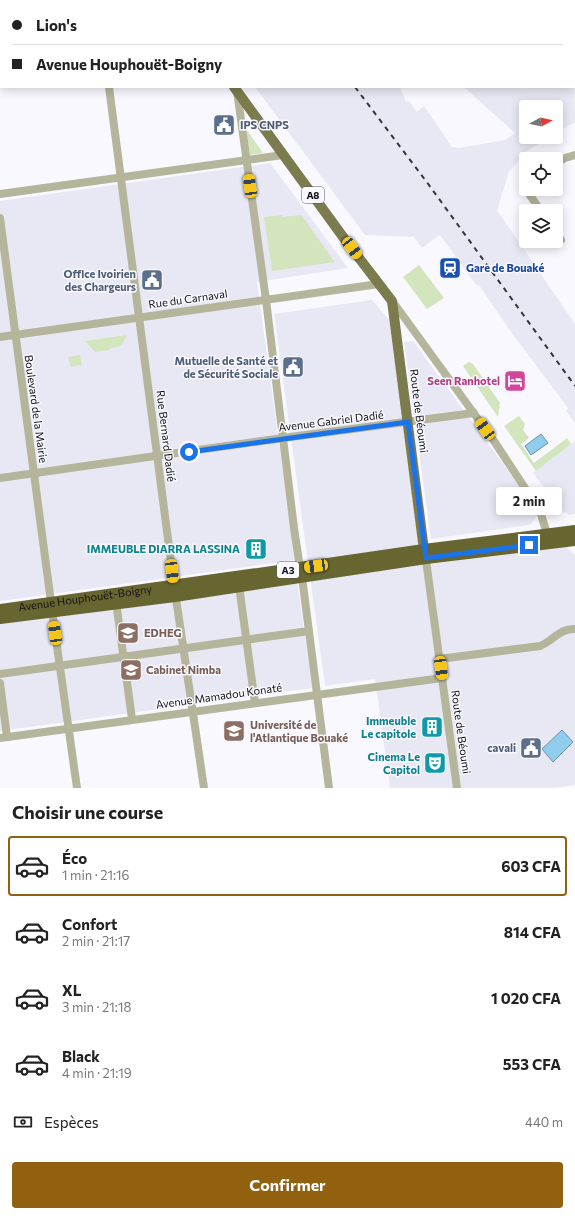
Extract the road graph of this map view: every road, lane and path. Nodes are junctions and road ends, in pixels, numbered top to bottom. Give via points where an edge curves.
1 (109, 88) edge
2 (235, 89) edge
3 (575, 154) edge
4 (283, 155) junction
5 (563, 159) edge
6 (246, 160) junction
7 (122, 177) junction
8 (0, 194) edge
9 (0, 218) edge
10 (379, 284) junction
11 (266, 300) junction
12 (392, 301) junction
13 (139, 317) junction
14 (15, 335) junction
15 (0, 337) edge
16 (474, 413) junction
17 (408, 422) junction
18 (283, 438) junction
19 (158, 457) junction
20 (34, 474) junction
21 (0, 478) edge
22 (575, 531) edge
23 (547, 534) junction
24 (575, 540) edge
25 (425, 554) junction
26 (301, 573) junction
27 (239, 586) junction
28 (175, 591) junction
29 (116, 602) junction
30 (52, 607) junction
31 (0, 610) edge
32 (0, 618) edge
33 (575, 629) edge
34 (309, 631) junction
35 (247, 640) junction
36 (183, 648) junction
37 (123, 656) junction
38 (439, 659) junction
39 (59, 665) junction
40 (0, 674) edge
41 (442, 678) junction
42 (0, 684) edge
43 (317, 694) junction
44 (255, 702) junction
45 (193, 712) junction
46 (132, 719) junction
47 (68, 728) junction
48 (4, 737) edge
49 (77, 788) edge
50 (204, 788) edge
51 (329, 788) edge
52 (457, 788) edge

1 - 7 street, Rue Bernard Dadié
2 - 4 main road, Route de Béoumi / A8
2 - 6 street
3 - 5 street
4 - 6 street
4 - 10 main road, Route de Béoumi / A8
6 - 7 street
6 - 11 street
7 - 8 street
7 - 13 street, Rue Bernard Dadié
9 - 14 street, Boulevard de la Mairie
10 - 11 street, Rue du Carnaval
10 - 12 main road, Route de Béoumi / A8
11 - 13 street, Rue du Carnaval
11 - 18 street
12 - 16 street
12 - 17 main road, Route de Béoumi / A8
13 - 14 street, Rue du Carnaval
13 - 19 street, Rue Bernard Dadié
14 - 15 street, Rue du Carnaval
14 - 20 street, Boulevard de la Mairie
16 - 17 street, Avenue Gabriel Dadié
16 - 23 street via 540,511
17 - 18 street, Avenue Gabriel Dadié
17 - 25 main road, Route de Béoumi / A8
18 - 19 street, Avenue Gabriel Dadié
18 - 26 street
19 - 20 street, Avenue Gabriel Dadié
19 - 28 street, Rue Bernard Dadié
20 - 21 street, Avenue Gabriel Dadié
20 - 30 street, Boulevard de la Mairie
22 - 23 highway, Avenue Houphouët-Boigny / A3
23 - 25 highway, Avenue Houphouët-Boigny / A3
24 - 25 highway, Avenue Houphouët-Boigny / A3
25 - 26 highway, Avenue Houphouët-Boigny / A3
25 - 38 street, Route de Béoumi / A8
26 - 27 highway, Avenue Houphouët-Boigny / A3
26 - 28 highway, Avenue Houphouët-Boigny / A3
26 - 34 street
27 - 28 highway, Avenue Houphouët-Boigny / A3
27 - 35 street
28 - 29 highway, Avenue Houphouët-Boigny / A3
28 - 30 highway, Avenue Houphouët-Boigny / A3
28 - 36 street, Rue Bernard Dadié
29 - 30 highway, Avenue Houphouët-Boigny / A3
29 - 37 street
30 - 31 highway, Avenue Houphouët-Boigny / A3
30 - 32 highway, Avenue Houphouët-Boigny / A3
30 - 39 street, Boulevard de la Mairie
33 - 38 street via 565,629 540,646
34 - 35 street
34 - 43 street
35 - 36 street
35 - 44 street
36 - 37 street
36 - 45 street, Rue Bernard Dadié
37 - 39 street
37 - 46 street
38 - 41 street, Route de Béoumi / A8
39 - 40 street
39 - 47 street, Boulevard de la Mairie
41 - 43 street, Avenue Mamadou Konaté
41 - 52 street, Route de Béoumi / A8
42 - 48 street
43 - 44 street, Avenue Mamadou Konaté
43 - 51 street
44 - 45 street, Avenue Mamadou Konaté
45 - 46 street, Avenue Mamadou Konaté
45 - 50 street, Rue Bernard Dadié
46 - 47 street, Avenue Mamadou Konaté
47 - 48 street, Avenue Mamadou Konaté
47 - 49 street, Boulevard de la Mairie

